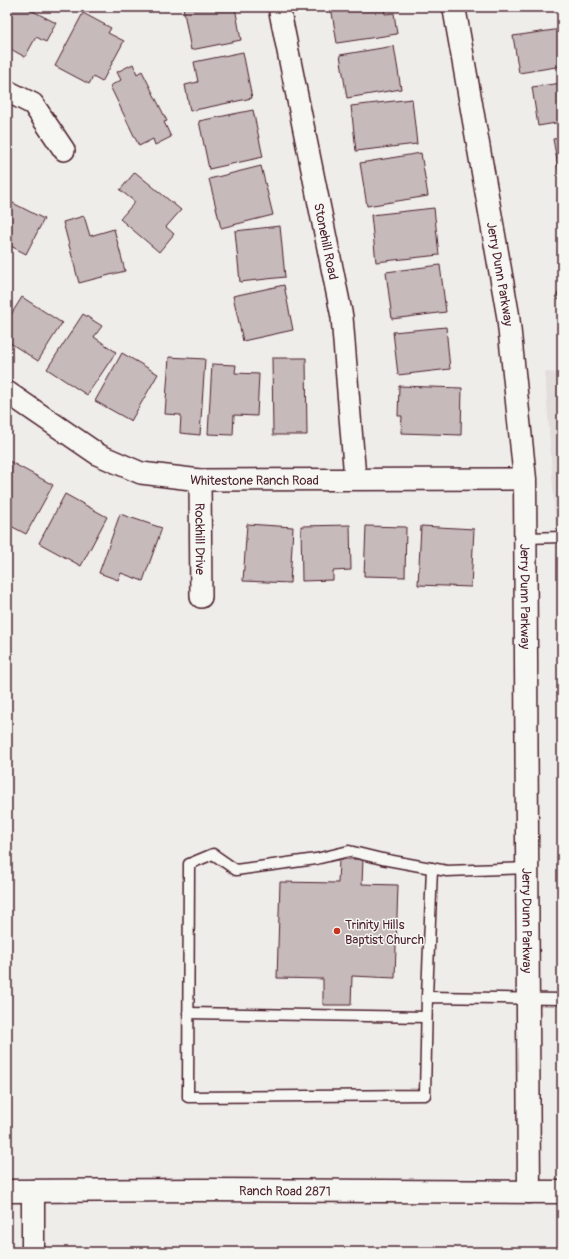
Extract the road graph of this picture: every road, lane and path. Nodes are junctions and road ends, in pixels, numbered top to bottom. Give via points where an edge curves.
1 (280, 7) edge
2 (454, 7) edge
3 (7, 91) edge
4 (64, 150) dead end
5 (7, 392) edge
6 (355, 478) junction
7 (525, 479) junction
8 (200, 480) junction
9 (562, 537) edge
10 (525, 538) junction
11 (201, 597) dead end
12 (432, 868) junction
13 (527, 868) junction
14 (427, 997) junction
15 (528, 998) junction
16 (562, 999) edge
17 (188, 1013) junction
18 (426, 1016) junction
19 (7, 1191) edge
20 (33, 1191) junction
21 (529, 1192) junction
22 (562, 1192) edge
23 (561, 1229) dead end
24 (33, 1252) edge
25 (560, 1252) edge

1 - 6 street, Stonehill Road via 342,317
2 - 7 street, Jerry Dunn Parkway via 508,315
3 - 4 street via 33,104
5 - 8 street, Whitestone Ranch Road via 99,455 141,473
6 - 7 street, Whitestone Ranch Road
6 - 8 street, Whitestone Ranch Road
7 - 10 street, Jerry Dunn Parkway
8 - 11 street, Rockhill Drive
9 - 10 lane
10 - 13 street, Jerry Dunn Parkway
12 - 13 lane
12 - 14 lane
12 - 17 lane via 349,851 316,859 236,870 213,854 189,864
13 - 15 street, Jerry Dunn Parkway
14 - 15 lane
14 - 18 lane
15 - 16 lane
15 - 21 street, Jerry Dunn Parkway
17 - 18 lane
17 - 18 lane via 188,1098 425,1095
19 - 20 street, Ranch Road 2871
20 - 21 street, Ranch Road 2871
20 - 24 street
21 - 22 street, Ranch Road 2871
23 - 25 path

